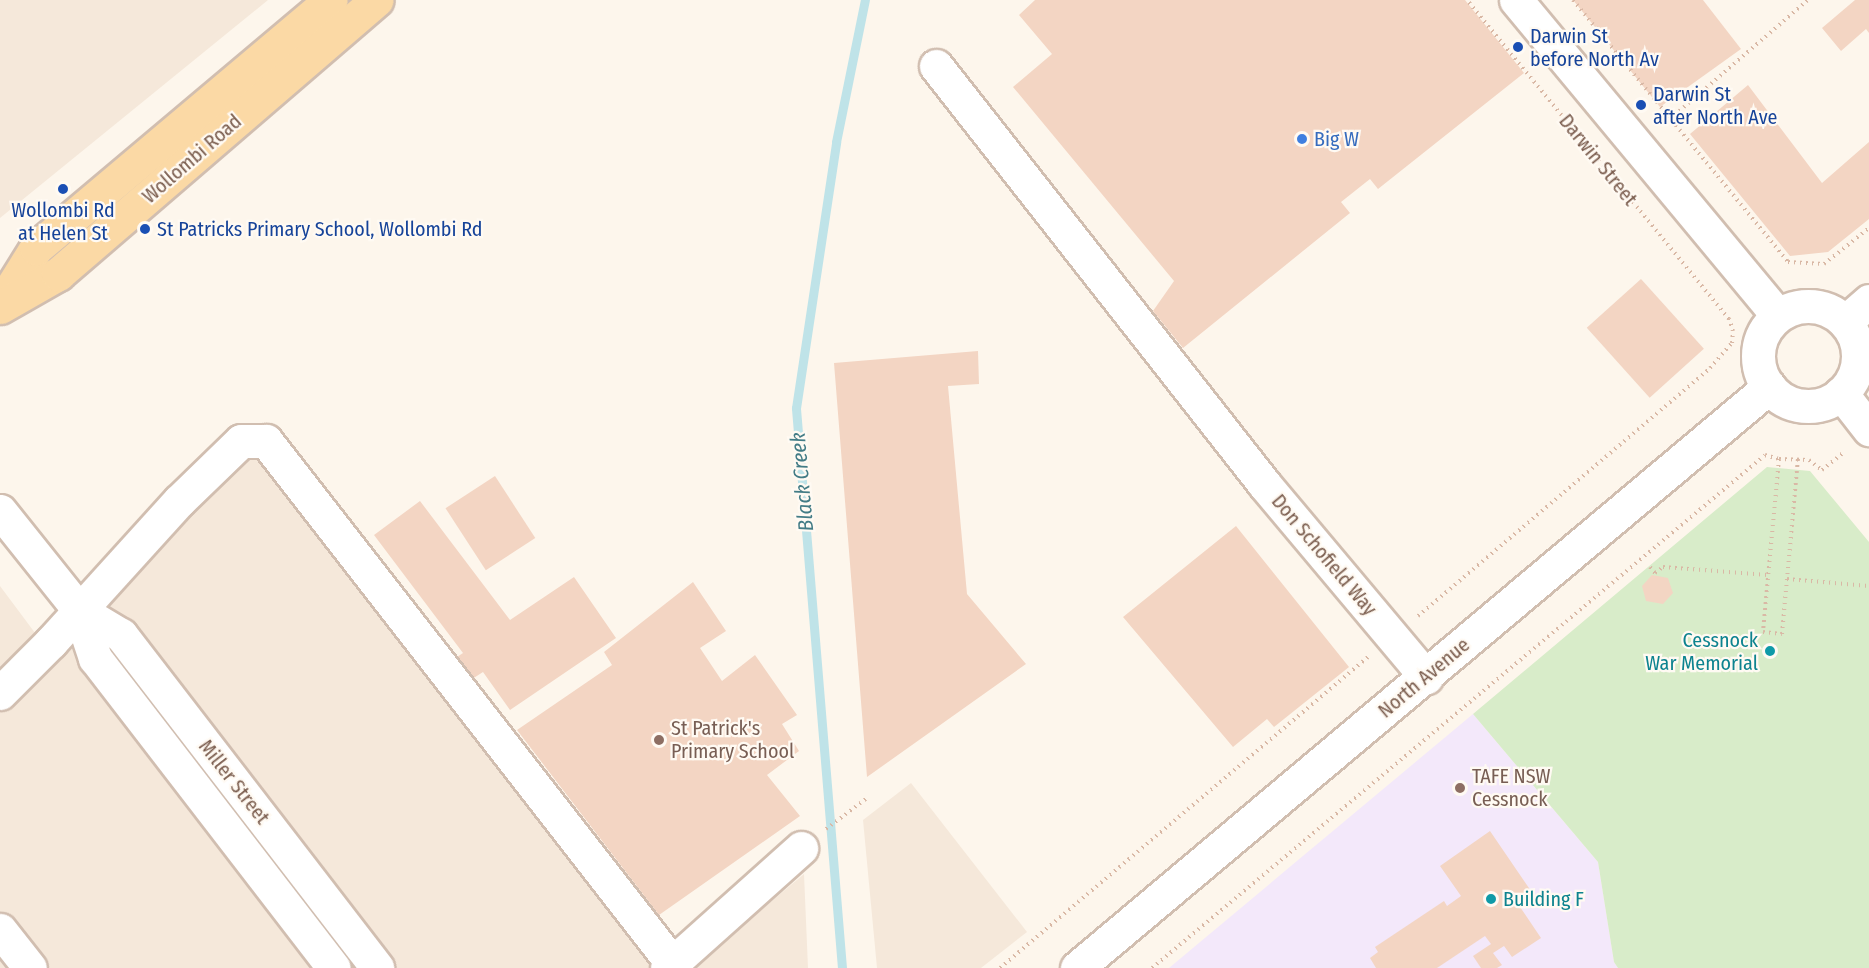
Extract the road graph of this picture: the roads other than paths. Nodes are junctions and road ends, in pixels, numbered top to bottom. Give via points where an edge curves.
1 (330, 0) edge
2 (358, 0) edge
3 (376, 0) edge
4 (1516, 0) edge
5 (312, 55) junction
6 (936, 66) dead end
7 (0, 306) edge
8 (1857, 311) edge
9 (1778, 316) junction
10 (1769, 387) junction
11 (1841, 393) junction
12 (1869, 429) edge
13 (0, 511) edge
14 (79, 610) junction
15 (1426, 676) junction
16 (0, 693) edge
17 (801, 848) road end
18 (0, 930) edge
19 (670, 966) edge
20 (30, 968) edge
21 (334, 968) edge
22 (377, 968) edge
23 (1077, 968) edge

1 - 7 main road, Wollombi Road via 36,248
2 - 5 main road via 328,25
3 - 5 main road, Wollombi Road
4 - 9 street, Darwin Street
5 - 7 main road, Wollombi Road via 58,274
6 - 15 street, Don Schofield Way via 1265,485
8 - 9 street via 1830,311 1813,306
8 - 11 street via 1854,375
9 - 10 street via 1762,337 1759,350 1759,363
10 - 11 street via 1803,405 1830,401
10 - 15 street, North Avenue
11 - 12 street
13 - 14 street, Miller Street
14 - 16 street
14 - 19 street via 179,501 241,441 266,441
14 - 21 street, Miller Street via 95,658
14 - 22 street, Miller Street via 121,635
15 - 23 street, North Avenue
17 - 19 street
18 - 20 street

